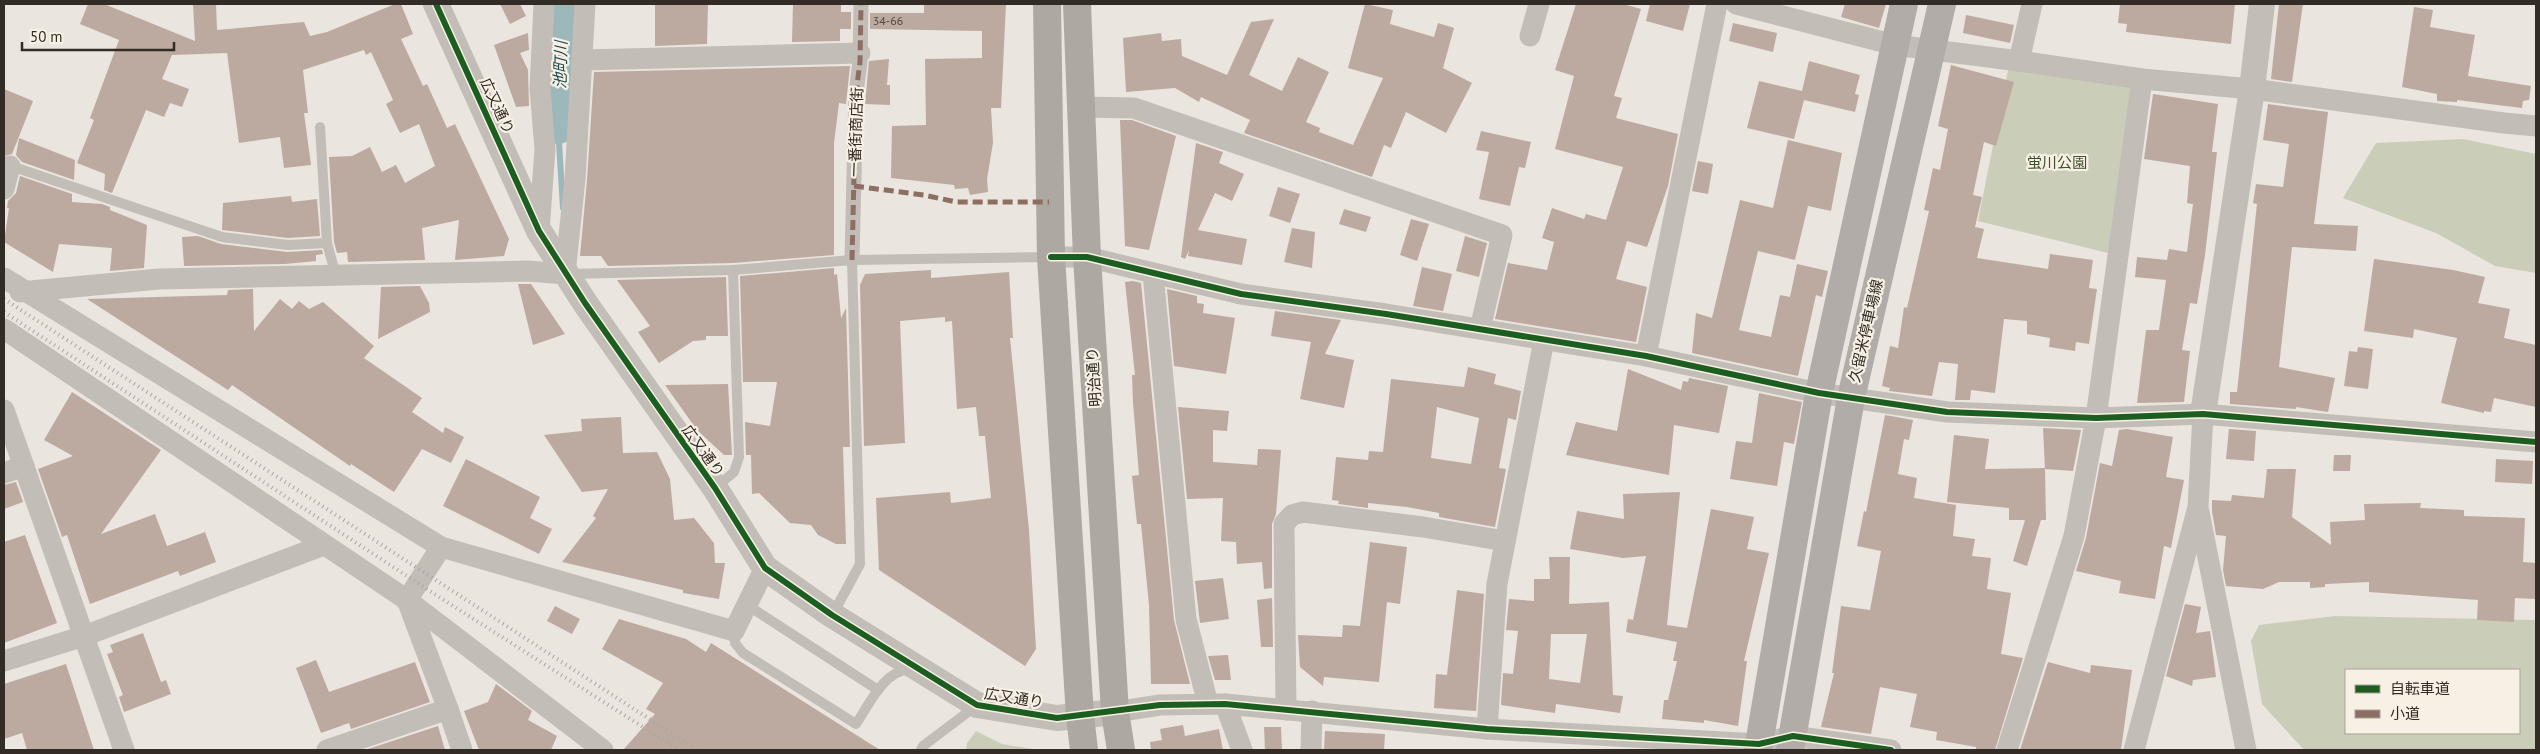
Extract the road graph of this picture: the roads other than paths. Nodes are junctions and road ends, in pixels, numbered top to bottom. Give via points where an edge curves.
1 (436, 4) edge
2 (544, 4) edge
3 (585, 4) edge
4 (861, 4) edge
5 (1047, 4) edge
6 (1077, 4) edge
7 (1539, 4) edge
8 (1717, 4) edge
9 (1736, 4) edge
10 (1904, 4) edge
11 (1942, 4) edge
12 (2032, 4) edge
13 (2262, 4) edge
14 (1530, 36) dead end
15 (1895, 45) junction
16 (1932, 50) junction
17 (860, 53) junction
18 (583, 60) junction
19 (2019, 61) junction
20 (2142, 79) junction
21 (2252, 89) junction
22 (1081, 108) junction
23 (2536, 126) edge
24 (320, 127) dead end
25 (7, 165) edge
26 (4, 188) edge
27 (540, 231) junction
28 (327, 244) junction
29 (1051, 257) junction
30 (1087, 257) junction
31 (852, 260) junction
32 (732, 270) junction
33 (565, 274) junction
34 (1153, 274) junction
35 (336, 276) junction
36 (4, 278) edge
37 (13, 293) edge
38 (4, 329) edge
39 (1480, 329) junction
40 (1544, 340) junction
41 (1646, 356) junction
42 (1819, 393) junction
43 (1851, 398) junction
44 (4, 410) edge
45 (2203, 414) junction
46 (2096, 418) junction
47 (2536, 442) edge
48 (24, 466) junction
49 (4, 473) edge
50 (714, 488) junction
51 (2198, 507) junction
52 (1505, 541) junction
53 (324, 545) junction
54 (441, 547) junction
55 (765, 568) junction
56 (407, 600) junction
57 (747, 605) junction
58 (832, 615) junction
59 (734, 632) junction
60 (84, 636) junction
61 (4, 661) edge
62 (918, 669) junction
63 (878, 690) junction
64 (1217, 704) junction
65 (977, 705) junction
66 (448, 709) junction
67 (1286, 710) junction
68 (1312, 711) junction
69 (1115, 712) junction
70 (1080, 716) junction
71 (1487, 729) junction
72 (1792, 743) edge
73 (1650, 744) edge
74 (1759, 747) edge
75 (124, 750) edge
76 (327, 750) edge
77 (462, 750) edge
78 (603, 750) edge
79 (921, 750) edge
80 (1084, 750) edge
81 (1120, 750) edge
82 (1242, 750) edge
83 (1311, 750) edge
84 (1891, 750) edge
85 (2007, 750) edge
86 (2134, 750) edge
87 (2246, 750) edge

1 - 27 street, 広又通り
2 - 27 street via 540,89 545,149
3 - 18 street
4 - 17 street, 一番街商店街
5 - 29 highway
6 - 22 highway, 明治通り
7 - 14 street
8 - 41 street
9 - 15 street
10 - 15 main road
11 - 16 main road, 久留米停車場線
12 - 19 street
13 - 21 street
15 - 16 street
15 - 42 main road
16 - 19 street
16 - 43 main road, 久留米停車場線
17 - 18 street
17 - 31 street, 一番街商店街
18 - 33 street
19 - 20 street
20 - 21 street
20 - 46 street
21 - 23 street
21 - 45 street
22 - 30 highway, 明治通り
22 - 39 street via 1134,108 1502,234
24 - 28 lane
25 - 26 street
25 - 28 lane via 222,237 288,245
27 - 33 street, 広又通り
28 - 35 lane
29 - 30 street
29 - 31 lane
29 - 70 highway
30 - 34 street
30 - 69 highway, 明治通り
31 - 32 lane
31 - 58 lane via 860,564
32 - 33 lane
32 - 50 lane via 739,456 734,472
33 - 35 street via 528,270
33 - 50 street, 広又通り
34 - 39 street via 1241,294
34 - 64 street via 1186,619
35 - 37 street via 160,279
36 - 37 street
37 - 54 street
38 - 53 street
39 - 40 street
40 - 41 street
40 - 52 street
41 - 42 street
42 - 43 street
42 - 74 main road
43 - 46 street via 1947,412
43 - 72 main road, 久留米停車場線
44 - 48 street
45 - 46 street
45 - 47 street
45 - 51 street
46 - 85 street via 2074,536
48 - 49 street
48 - 60 street
50 - 55 street, 広又通り
51 - 86 street
51 - 87 street
52 - 67 street via 1303,512 1292,516 1284,524
52 - 71 street via 1497,584
53 - 56 street
53 - 60 street
54 - 56 street
54 - 59 street
55 - 57 street
55 - 58 street, 広又通り
56 - 66 street
56 - 78 street
57 - 59 street
57 - 63 lane
58 - 62 street, 広又通り
59 - 63 lane via 735,643 743,653 856,724
60 - 61 street
60 - 75 street
62 - 63 lane via 895,674
62 - 65 street, 広又通り
64 - 67 street
64 - 69 street via 1160,705
64 - 82 street
65 - 70 street, 広又通り via 1057,718
65 - 79 lane
66 - 76 street
66 - 77 street
67 - 68 street
68 - 71 street
68 - 83 street
69 - 70 street, 広又通り
69 - 81 highway, 明治通り
70 - 80 highway
71 - 73 street
72 - 74 street
72 - 84 street
73 - 74 street

